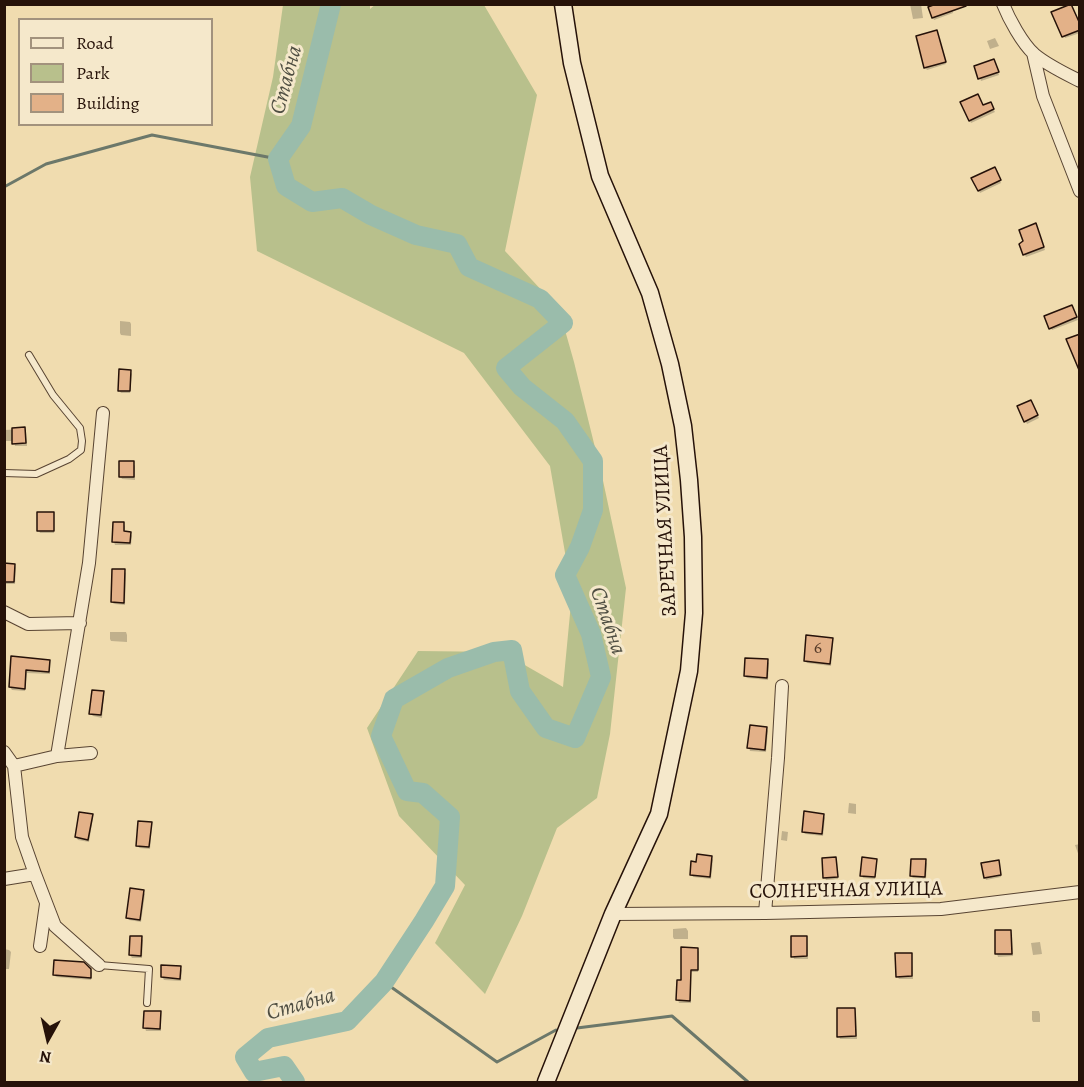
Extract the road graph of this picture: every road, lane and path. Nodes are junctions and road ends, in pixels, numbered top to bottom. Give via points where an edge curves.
1 (563, 4) edge
2 (1003, 4) edge
3 (1033, 53) junction
4 (1080, 81) edge
5 (1080, 191) edge
6 (29, 355) dead end
7 (103, 413) dead end
8 (4, 473) edge
9 (4, 612) edge
10 (80, 623) junction
11 (782, 686) dead end
12 (4, 752) edge
13 (92, 753) dead end
14 (57, 756) junction
15 (14, 766) junction
16 (35, 874) junction
17 (4, 879) edge
18 (1080, 892) edge
19 (46, 902) junction
20 (765, 913) junction
21 (614, 914) junction
22 (40, 946) dead end
23 (99, 965) joint
24 (147, 1003) dead end
25 (546, 1083) edge

1 - 21 street, ЗАРЕЧНАЯ УЛИЦА via 572,63 600,176 650,293 670,364 683,426 693,537 694,613 689,671 678,728 659,814
2 - 3 street
3 - 4 street
3 - 5 street via 1043,96
6 - 8 lane via 53,395 80,428 81,450 36,474
7 - 10 street
9 - 10 street via 28,624
10 - 14 street
11 - 20 street
12 - 15 street
13 - 14 street
14 - 15 street
15 - 16 street via 22,837
16 - 17 street
16 - 19 street
18 - 20 street, СОЛНЕЧНАЯ УЛИЦА via 941,909
19 - 22 street
19 - 23 street via 55,926
20 - 21 street, СОЛНЕЧНАЯ УЛИЦА
21 - 25 street, ЗАРЕЧНАЯ УЛИЦА
23 - 24 lane via 149,969

